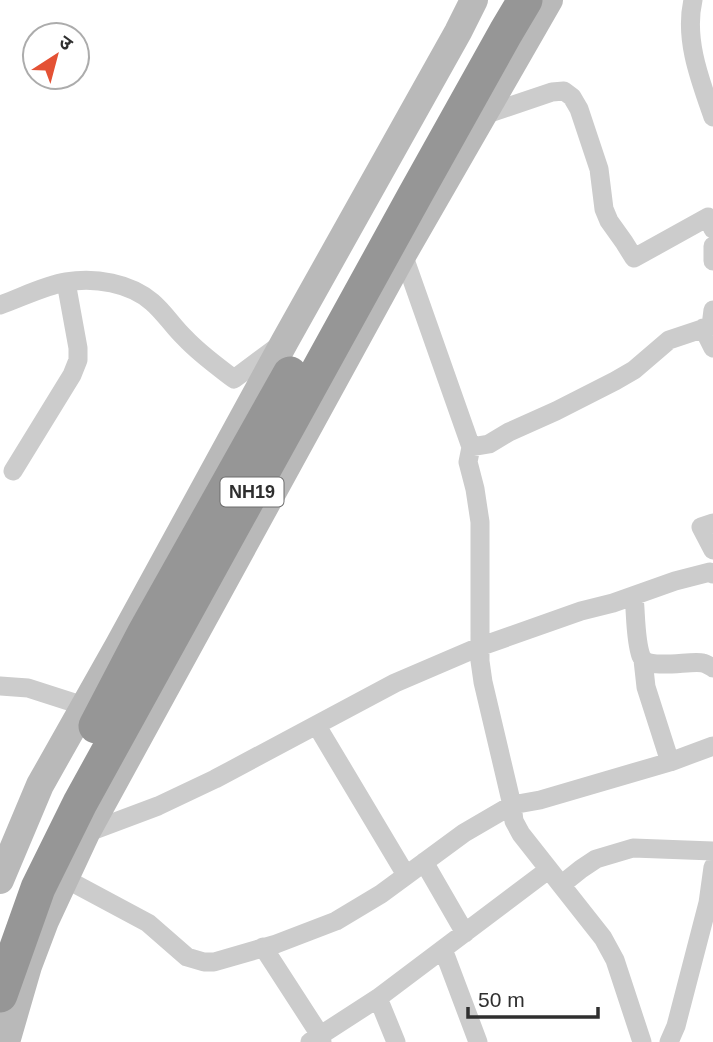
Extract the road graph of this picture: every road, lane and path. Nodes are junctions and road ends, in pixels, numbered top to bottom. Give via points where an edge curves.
1 (480, 0) edge
2 (525, 0) edge
3 (549, 0) edge
4 (693, 0) edge
5 (484, 114) junction
6 (713, 117) edge
7 (713, 229) edge
8 (713, 246) edge
9 (403, 254) junction
10 (713, 261) edge
11 (65, 282) junction
12 (0, 305) edge
13 (713, 310) edge
14 (703, 328) junction
15 (285, 341) junction
16 (713, 348) edge
17 (471, 447) junction
18 (13, 471) dead end
19 (713, 523) edge
20 (713, 550) edge
21 (712, 570) edge
22 (634, 596) junction
23 (479, 648) junction
24 (643, 660) junction
25 (713, 668) edge
26 (0, 686) edge
27 (84, 706) junction
28 (317, 726) junction
29 (713, 746) edge
30 (670, 762) junction
31 (512, 805) junction
32 (86, 833) junction
33 (713, 851) edge
34 (424, 862) junction
35 (713, 867) edge
36 (406, 875) junction
37 (64, 878) junction
38 (555, 878) junction
39 (0, 880) edge
40 (0, 925) edge
41 (465, 933) junction
42 (263, 947) junction
43 (443, 949) junction
44 (0, 995) edge
45 (378, 998) junction
46 (317, 1040) edge
47 (6, 1042) edge
48 (396, 1042) edge
49 (478, 1042) edge
50 (642, 1042) edge
51 (669, 1042) edge

1 - 15 street
1 - 40 highway, NH19 via 294,366 144,634 22,872
2 - 44 highway, NH19 via 80,803 38,888
3 - 5 street
4 - 6 street via 690,35
5 - 7 street via 552,92 564,91 572,97 593,150 604,209 634,258 708,217
5 - 9 street
8 - 10 street
9 - 17 street
9 - 32 street
11 - 12 street
11 - 15 street via 93,281 133,290 151,301 197,350 234,379
11 - 18 street via 78,360
13 - 14 street via 711,326
14 - 16 street
14 - 17 street via 669,340 634,370 603,387 489,444
15 - 27 street
17 - 23 street via 468,462 480,522
19 - 20 street via 701,527
21 - 22 street
22 - 23 street
22 - 24 street
23 - 28 street via 395,683
23 - 31 street
24 - 25 street via 704,663
24 - 30 street via 646,687
26 - 27 street via 29,688
27 - 39 street via 40,785
28 - 32 street via 158,806
28 - 36 street
29 - 30 street
30 - 31 street
31 - 34 street
31 - 38 street via 521,834
32 - 37 street
33 - 38 street via 633,848
34 - 36 street
34 - 41 street
35 - 51 street via 708,903
36 - 42 street via 336,921
37 - 42 street via 148,923 195,960 215,962
37 - 47 street via 28,966
38 - 41 street
38 - 50 street via 615,960
41 - 43 street
42 - 46 street
43 - 45 street
43 - 49 street
45 - 46 street
45 - 48 street

